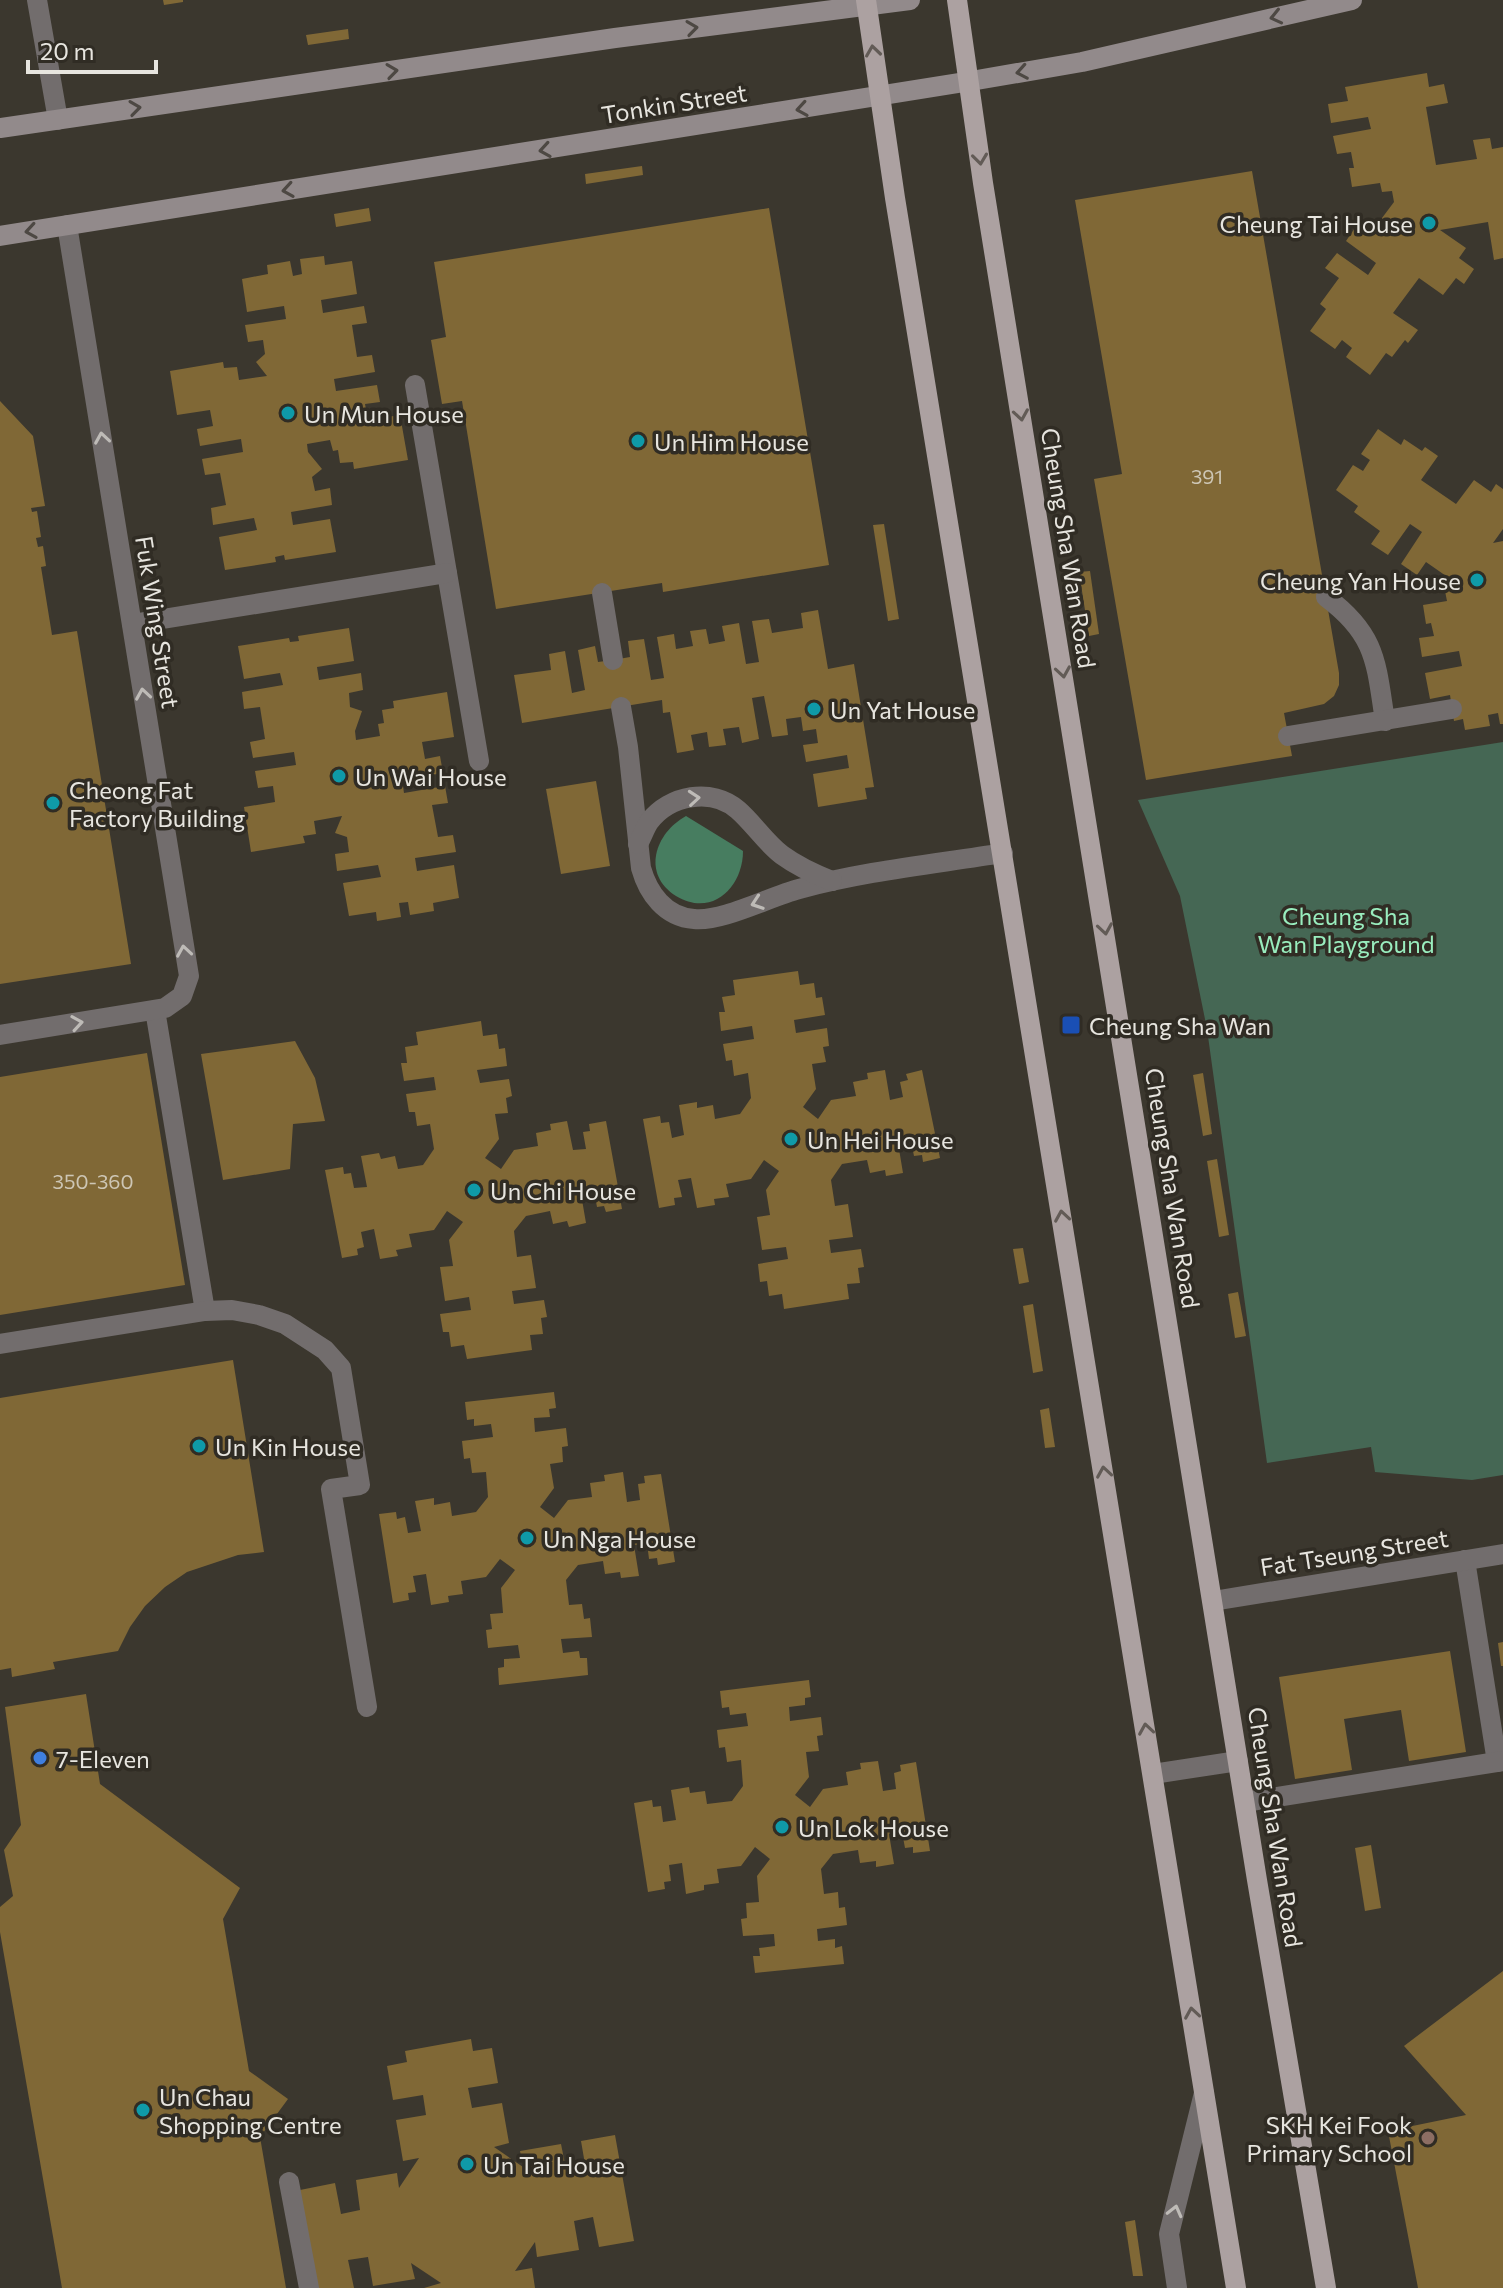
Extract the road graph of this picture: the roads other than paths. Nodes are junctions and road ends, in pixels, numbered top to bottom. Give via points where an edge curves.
1 (37, 0) edge
2 (910, 0) edge
3 (957, 0) edge
4 (1352, 0) edge
5 (866, 2) edge
6 (971, 81) junction
7 (879, 97) junction
8 (58, 120) junction
9 (0, 128) edge
10 (67, 225) junction
11 (0, 236) edge
12 (415, 385) dead end
13 (447, 573) junction
14 (602, 593) dead end
15 (1326, 597) dead end
16 (132, 624) junction
17 (613, 660) dead end
18 (621, 707) dead end
19 (1452, 709) dead end
20 (1385, 721) junction
21 (1288, 736) dead end
22 (479, 761) dead end
23 (638, 844) junction
24 (1003, 853) junction
25 (832, 881) junction
26 (155, 1010) junction
27 (0, 1035) edge
28 (205, 1311) junction
29 (0, 1344) edge
30 (1503, 1554) edge
31 (1465, 1560) junction
32 (1213, 1601) junction
33 (367, 1707) dead end
34 (1238, 1761) junction
35 (1500, 1762) edge
36 (1153, 1774) junction
37 (1245, 1802) junction
38 (1204, 2090) junction
39 (289, 2182) dead end
40 (309, 2288) edge
41 (1177, 2288) edge
42 (1236, 2288) edge
43 (1326, 2288) edge

1 - 8 street
2 - 5 main road
3 - 6 main road, Cheung Sha Wan Road
4 -> 6 main road, Tonkin Street via 1082,62
7 -> 5 main road
8 -> 5 main road
6 - 7 main road, Tonkin Street
6 -> 32 main road, Cheung Sha Wan Road via 983,183
7 -> 10 main road, Tonkin Street
7 - 24 main road
8 - 9 main road
10 -> 11 main road, Tonkin Street
16 -> 10 street, Fuk Wing Street
12 - 13 street
13 - 16 street
13 - 22 street
14 - 17 street
15 - 20 street via 1355,622 1374,654
26 -> 16 street, Fuk Wing Street via 175,1003 189,976
18 - 23 street
19 - 20 street
20 - 21 street
23 -> 25 street via 666,805 689,797 713,797 736,807 782,855
25 -> 23 street via 710,919 691,919 673,913 646,886
24 - 25 street
36 -> 24 main road
27 -> 26 street
26 - 28 street
28 - 29 street
28 - 33 street via 232,1310 285,1324 325,1350 341,1368 360,1485 331,1489
30 - 31 street, Fat Tseung Street
31 - 32 street, Fat Tseung Street
31 - 35 street
32 - 34 main road, Cheung Sha Wan Road
34 - 36 street
34 - 37 main road, Cheung Sha Wan Road
35 - 37 street
38 -> 36 main road
37 - 43 main road, Cheung Sha Wan Road
41 -> 38 street via 1169,2234
38 - 42 main road
39 - 40 street

